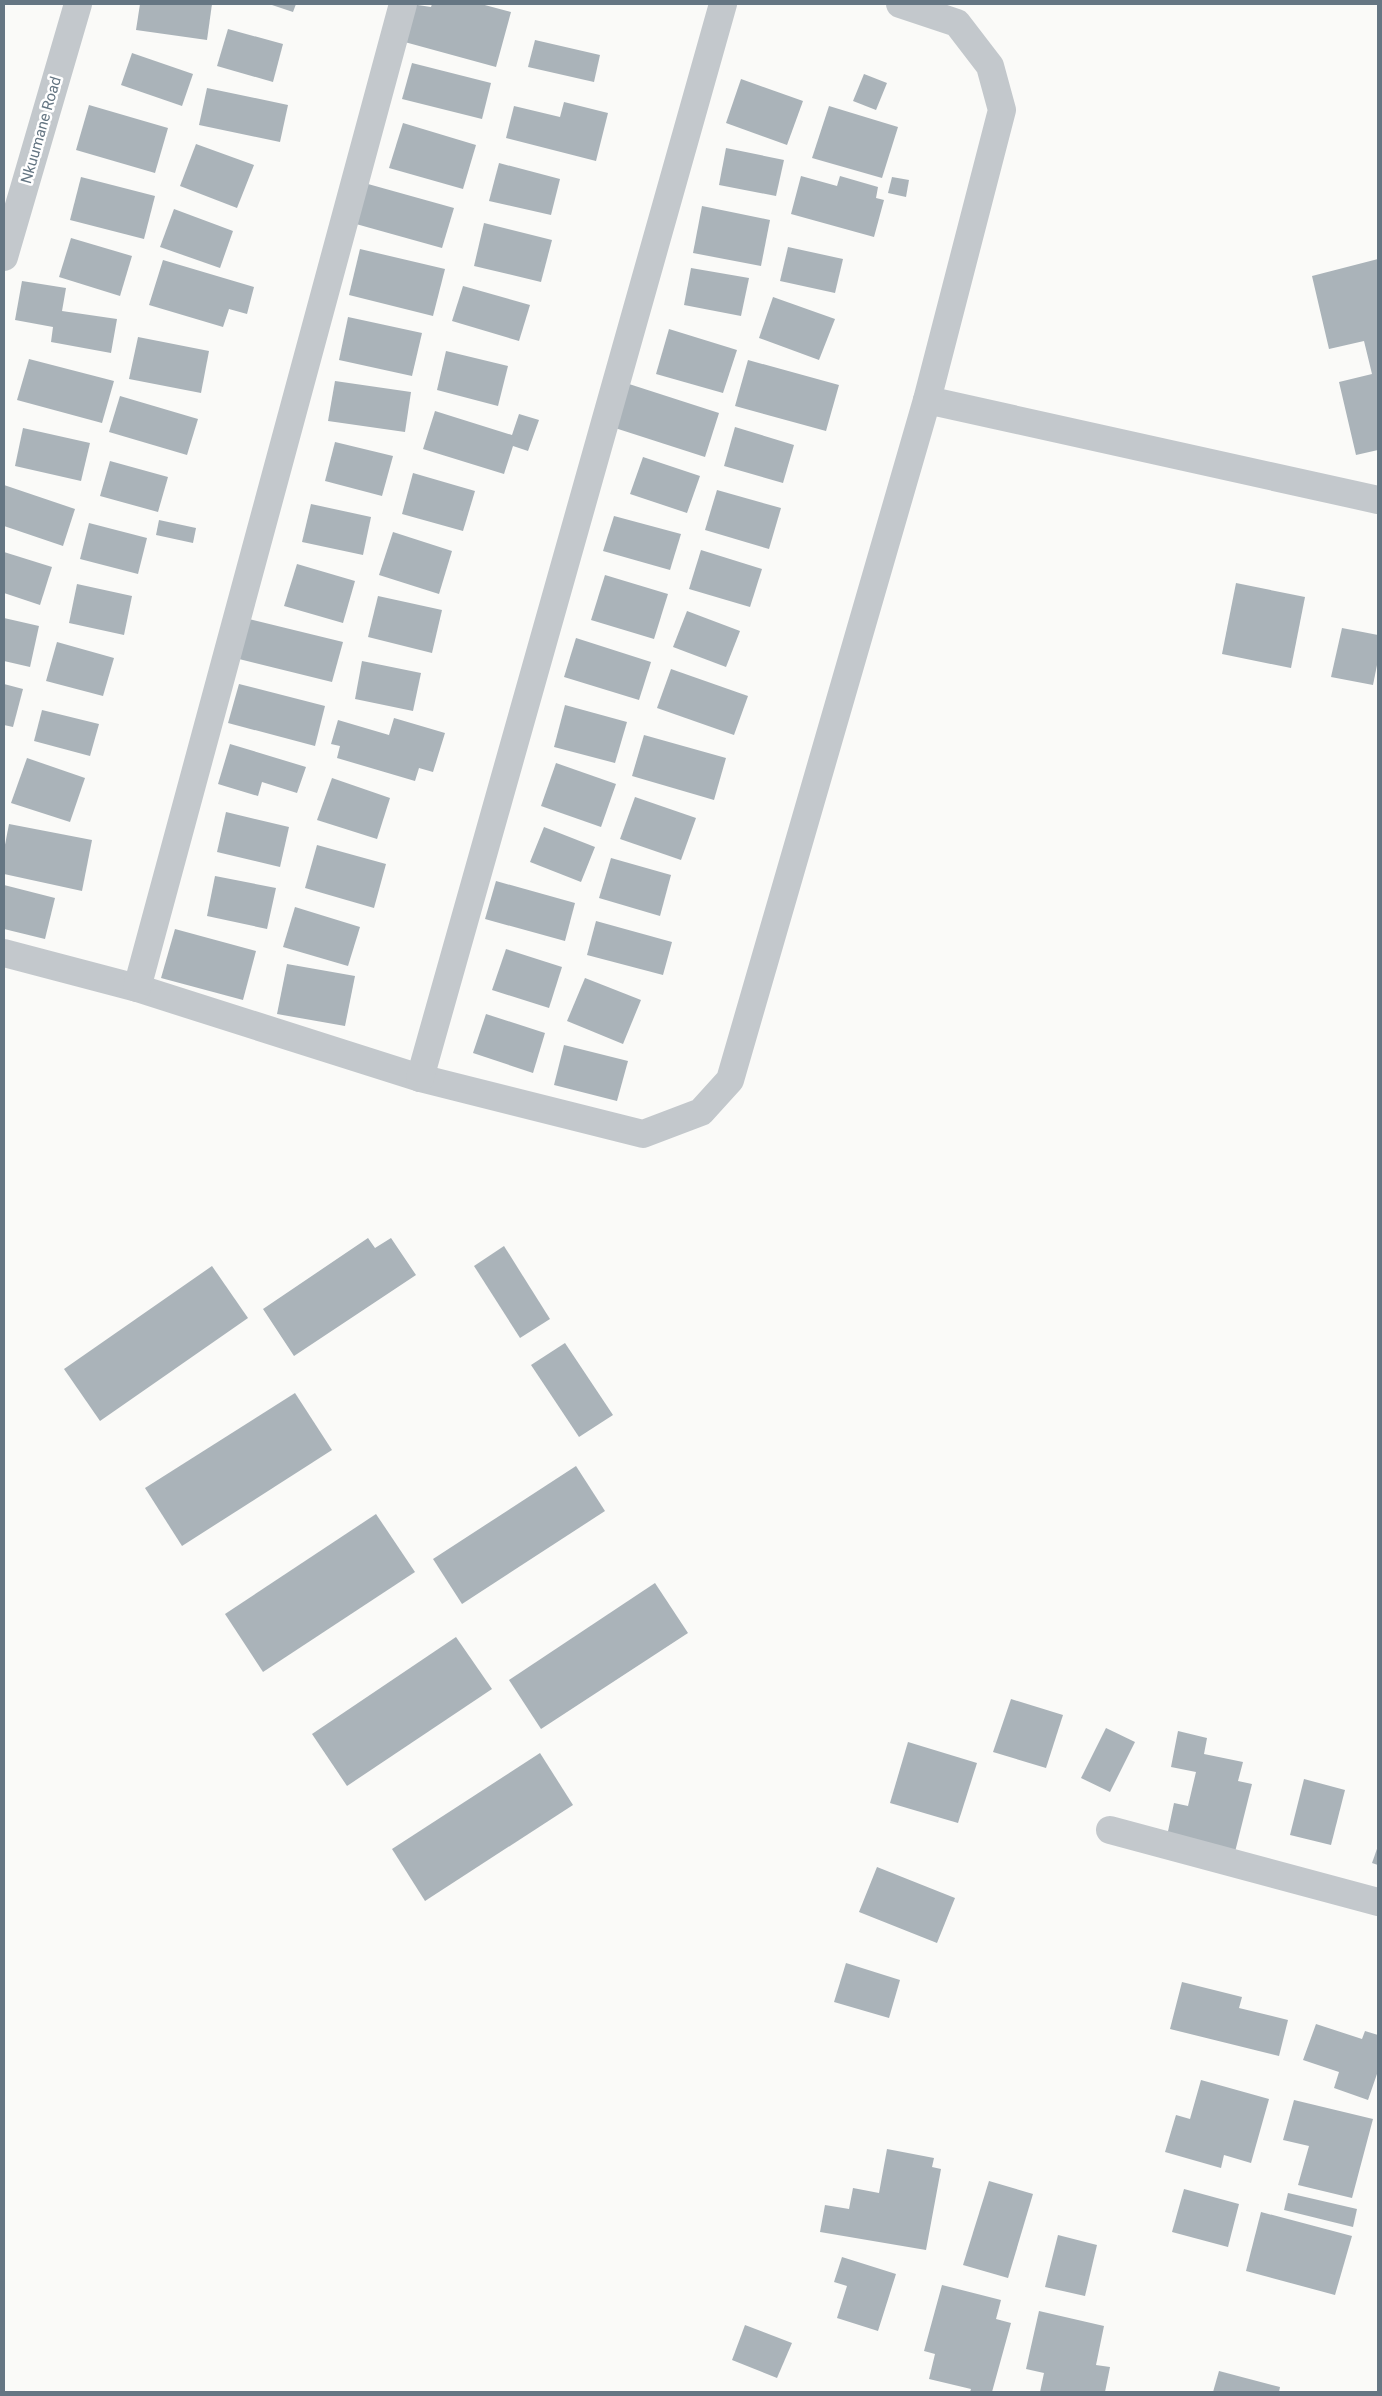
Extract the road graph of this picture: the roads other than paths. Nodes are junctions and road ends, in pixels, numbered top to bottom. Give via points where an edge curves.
1 (78, 4) edge
2 (403, 4) edge
3 (724, 4) edge
4 (900, 4) edge
5 (4, 257) edge
6 (927, 400) junction
7 (1378, 500) edge
8 (4, 953) edge
9 (138, 988) junction
10 (420, 1078) junction
11 (1110, 1830) dead end
12 (1378, 1902) edge

1 - 5 street, Nkuumane Road
2 - 9 street
3 - 10 street
4 - 6 street via 957,23 990,66 1002,110
6 - 7 street
6 - 10 street via 730,1080 702,1112 644,1134
8 - 9 street
9 - 10 street
11 - 12 street

